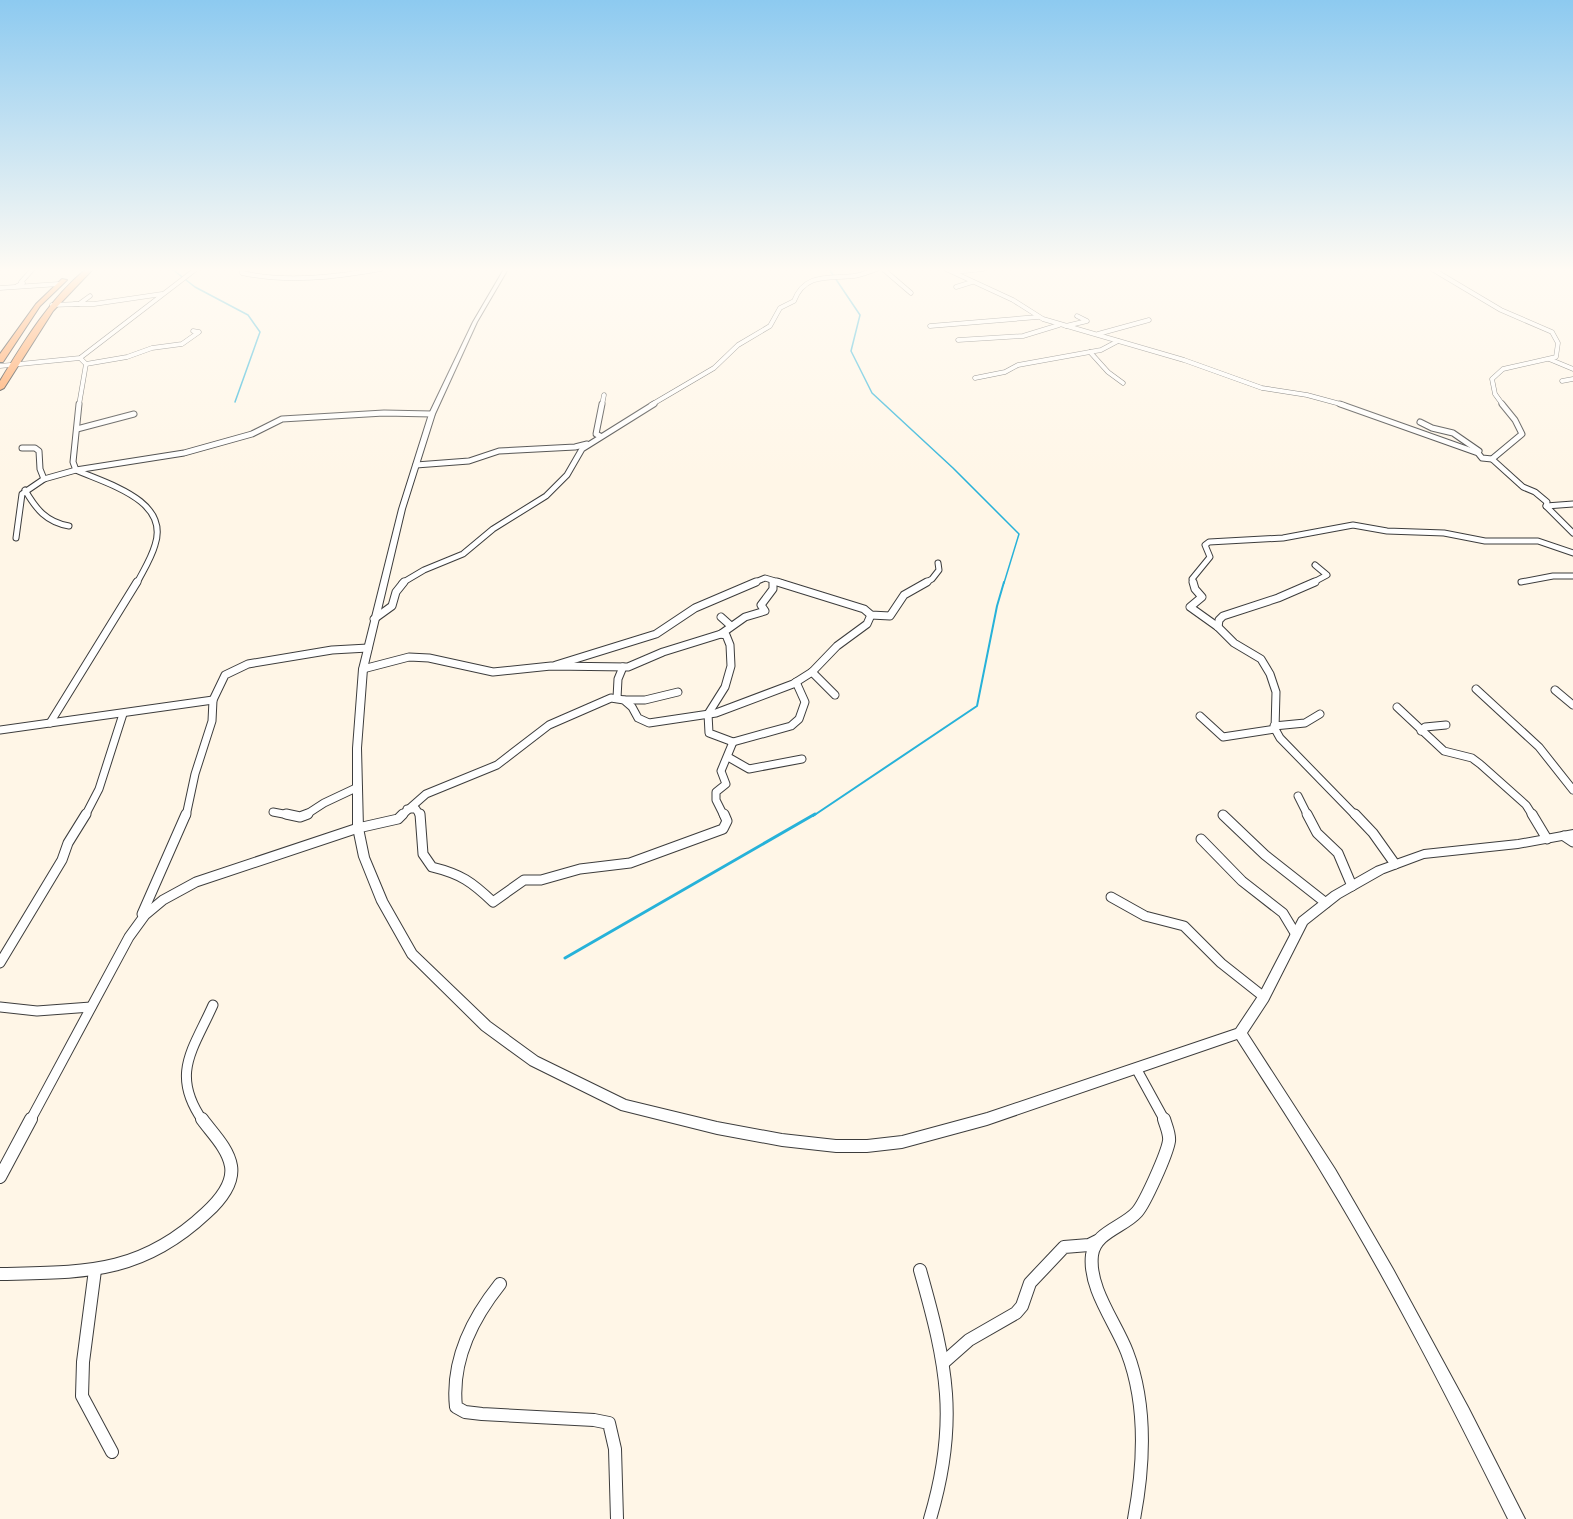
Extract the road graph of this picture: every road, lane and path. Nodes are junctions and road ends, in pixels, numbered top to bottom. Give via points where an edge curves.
1 (14, 340) edge
2 (30, 340) edge
3 (104, 340) edge
4 (190, 340) edge
5 (467, 340) edge
6 (747, 340) edge
7 (1114, 340) edge
8 (1556, 340) edge
9 (1118, 341) junction
10 (1090, 352) junction
11 (80, 358) junction
12 (1548, 359) junction
13 (0, 360) edge
14 (86, 364) junction
15 (14, 365) junction
16 (0, 366) edge
17 (1573, 369) edge
18 (975, 378) dead end
19 (1573, 379) edge
20 (1562, 381) dead end
21 (1123, 383) dead end
22 (0, 388) edge
23 (604, 395) dead end
24 (134, 414) dead end
25 (432, 414) junction
26 (1420, 422) dead end
27 (77, 429) junction
28 (600, 436) junction
29 (592, 443) junction
30 (22, 448) dead end
31 (1482, 458) junction
32 (1492, 459) junction
33 (416, 465) junction
34 (76, 470) junction
35 (44, 479) junction
36 (25, 490) junction
37 (1573, 504) edge
38 (1546, 506) junction
39 (69, 526) dead end
40 (1573, 533) edge
41 (16, 538) dead end
42 (1573, 553) edge
43 (938, 563) dead end
44 (1315, 565) dead end
45 (1573, 576) edge
46 (773, 581) junction
47 (1521, 582) dead end
48 (871, 615) junction
49 (721, 617) dead end
50 (374, 620) junction
51 (731, 626) junction
52 (1218, 627) junction
53 (721, 634) junction
54 (368, 648) junction
55 (551, 666) junction
56 (623, 667) junction
57 (363, 669) junction
58 (812, 672) junction
59 (796, 682) junction
60 (1476, 689) dead end
61 (1555, 690) dead end
62 (678, 692) dead end
63 (835, 695) dead end
64 (621, 699) junction
65 (213, 700) junction
66 (1573, 705) edge
67 (1397, 707) dead end
68 (123, 714) junction
69 (708, 714) junction
70 (1320, 714) dead end
71 (1200, 716) dead end
72 (50, 723) junction
73 (1446, 725) dead end
74 (1274, 727) junction
75 (0, 730) edge
76 (1421, 731) junction
77 (733, 742) junction
78 (728, 757) junction
79 (802, 759) dead end
80 (358, 787) junction
81 (1573, 790) edge
82 (1298, 796) dead end
83 (407, 809) junction
84 (273, 812) dead end
85 (1223, 815) dead end
86 (358, 828) junction
87 (1570, 837) edge
88 (1201, 839) dead end
89 (1547, 839) junction
90 (1395, 864) junction
91 (1352, 886) junction
92 (1111, 897) dead end
93 (1326, 903) junction
94 (1295, 933) junction
95 (129, 937) junction
96 (0, 963) edge
97 (1264, 997) junction
98 (213, 1005) dead end
99 (91, 1007) junction
100 (0, 1008) edge
101 (1240, 1033) junction
102 (1137, 1070) junction
103 (0, 1177) edge
104 (1097, 1241) junction
105 (95, 1270) junction
106 (920, 1270) dead end
107 (0, 1274) edge
108 (500, 1284) dead end
109 (943, 1363) junction
110 (112, 1452) dead end
111 (617, 1519) edge
112 (930, 1519) edge
113 (1134, 1519) edge
114 (1517, 1519) edge

1 - 13 highway
2 - 15 highway
3 - 11 street
4 - 14 street
5 - 25 street
6 - 28 street via 714,368
7 - 9 street
8 - 12 street via 1558,354
9 - 10 street
9 - 31 street via 1262,388 1340,404 1478,453
10 - 18 street via 1018,365
10 - 21 street
11 - 14 street
11 - 15 street
12 - 17 street
12 - 32 street via 1503,369 1492,379 1494,393 1522,434
14 - 27 street
15 - 16 street
15 - 22 highway
19 - 20 street
23 - 28 street via 596,435
24 - 27 street
25 - 33 street
25 - 34 street via 282,419 252,434 184,453
26 - 31 street via 1431,430 1453,432 1479,451
27 - 34 street via 73,462
28 - 29 street
29 - 33 street via 500,451 469,461
29 - 50 street via 582,449 567,476 546,496 493,529 463,554 403,582 393,606
30 - 35 street via 39,451
31 - 32 street
32 - 38 street via 1523,487 1544,498
33 - 50 street
34 - 35 street
34 - 72 street via 138,498 153,514 158,529 148,562 118,616
35 - 36 street
36 - 39 street via 47,520
36 - 41 street
37 - 38 street
38 - 40 street
42 - 52 street via 1538,542 1485,541 1444,533 1353,525 1283,538 1209,542 1204,545 1210,557 1192,579 1202,597 1190,607
43 - 48 street via 939,570 932,579 904,595 890,616
44 - 52 street via 1326,577 1223,616
45 - 47 street
46 - 48 street via 864,609
46 - 51 street via 773,590 761,604 765,611
46 - 55 street via 755,581 695,608 656,634
48 - 58 street via 860,630 837,646
49 - 51 street
50 - 54 street
51 - 53 street
52 - 74 street via 1234,643 1261,658 1270,674 1276,692
53 - 56 street
53 - 69 street via 726,634 730,642 731,660 727,682
54 - 57 street
54 - 65 street via 248,664 225,675
55 - 56 street
55 - 57 street via 493,672 409,657
56 - 64 street via 618,679
57 - 80 street
58 - 59 street
58 - 63 street
59 - 69 street
59 - 77 street via 805,702 800,719 790,726
60 - 81 street via 1539,747
61 - 66 street
62 - 64 street via 645,700
64 - 69 street via 638,718 649,723
64 - 83 street via 611,698 549,725 497,765 426,794
65 - 68 street
65 - 95 street via 212,721 186,815 149,902
67 - 76 street
68 - 72 street
68 - 96 street via 99,789
69 - 77 street via 709,733
70 - 74 street via 1305,723
71 - 74 street via 1223,738
72 - 75 street
73 - 76 street
74 - 90 street via 1289,748 1373,833
76 - 89 street via 1444,751 1480,764 1526,805
77 - 78 street
78 - 79 street via 749,769
78 - 83 street via 722,771 726,784 716,792 727,821 723,829 630,863 524,880 493,902 471,881 432,867 423,854 420,814 416,809
80 - 84 street via 307,815
80 - 86 street
82 - 91 street via 1317,833 1338,853
83 - 86 street via 398,819
85 - 93 street via 1265,855
86 - 95 street via 196,882 163,900 145,915
86 - 102 street via 364,857 382,902 412,954 486,1026 524,1054 625,1106 782,1140 867,1146 902,1142 987,1119
87 - 89 street
88 - 94 street via 1242,881 1283,913
89 - 90 street via 1424,854
90 - 91 street
91 - 93 street
92 - 97 street via 1145,916 1184,926 1221,963
93 - 94 street via 1303,921
94 - 97 street
95 - 99 street
97 - 101 street
98 - 105 street via 185,1078 200,1116 232,1167 228,1185 219,1200 175,1239 120,1265
99 - 100 street via 38,1011
99 - 103 street
101 - 102 street
101 - 114 street via 1388,1274
102 - 104 street via 1167,1125 1170,1142 1138,1211
104 - 109 street via 1064,1247 1030,1283 1016,1313 969,1340
104 - 113 street via 1092,1262 1128,1354 1137,1399 1142,1449
105 - 107 street
105 - 110 street via 82,1396
106 - 109 street
108 - 111 street via 477,1315 465,1342 453,1394 456,1407 482,1414 609,1423 615,1449
109 - 112 street via 950,1441

